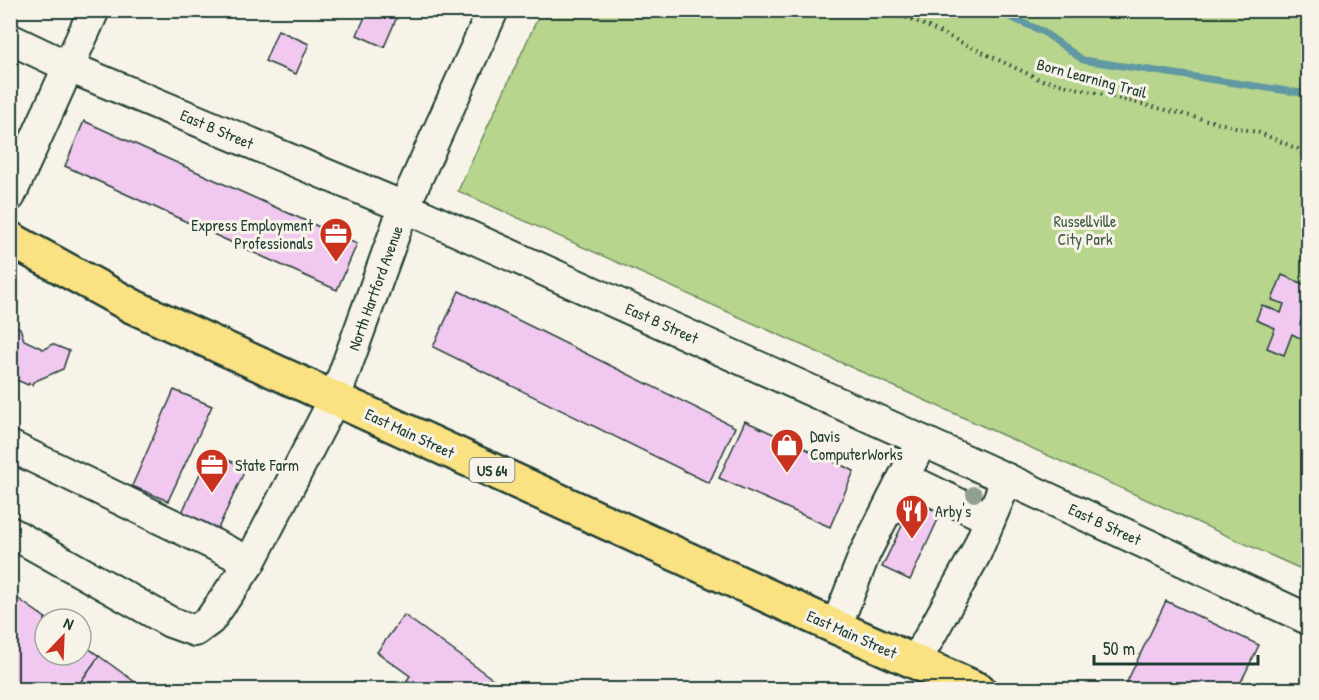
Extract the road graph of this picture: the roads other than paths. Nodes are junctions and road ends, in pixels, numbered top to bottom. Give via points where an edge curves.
1 (94, 10) edge
2 (493, 10) edge
3 (10, 39) edge
4 (69, 67) junction
5 (10, 196) edge
6 (404, 207) junction
7 (10, 239) edge
8 (335, 398) junction
9 (922, 441) junction
10 (10, 446) edge
11 (1007, 479) junction
12 (990, 519) junction
13 (10, 532) edge
14 (862, 561) junction
15 (250, 562) junction
16 (1308, 619) edge
17 (836, 627) junction
18 (915, 663) junction
19 (979, 690) edge

1 - 4 street
2 - 6 street, North Hartford Avenue
3 - 4 street, East B Street
4 - 5 street
4 - 6 street, East B Street
6 - 8 street, North Hartford Avenue
6 - 9 street, East B Street
7 - 8 main road, East Main Street / US 64 via 134,307
8 - 15 street, North Hartford Avenue
8 - 17 main road, East Main Street / US 64
9 - 11 street, East B Street
9 - 14 street
10 - 15 street
11 - 12 street
11 - 16 street, East B Street
12 - 14 street via 922,486 901,495 873,552
12 - 18 street via 975,555
13 - 15 street, North Hartford Avenue via 170,622 195,631 210,620
14 - 17 street
17 - 18 main road, East Main Street / US 64
18 - 19 main road, East Main Street / US 64

